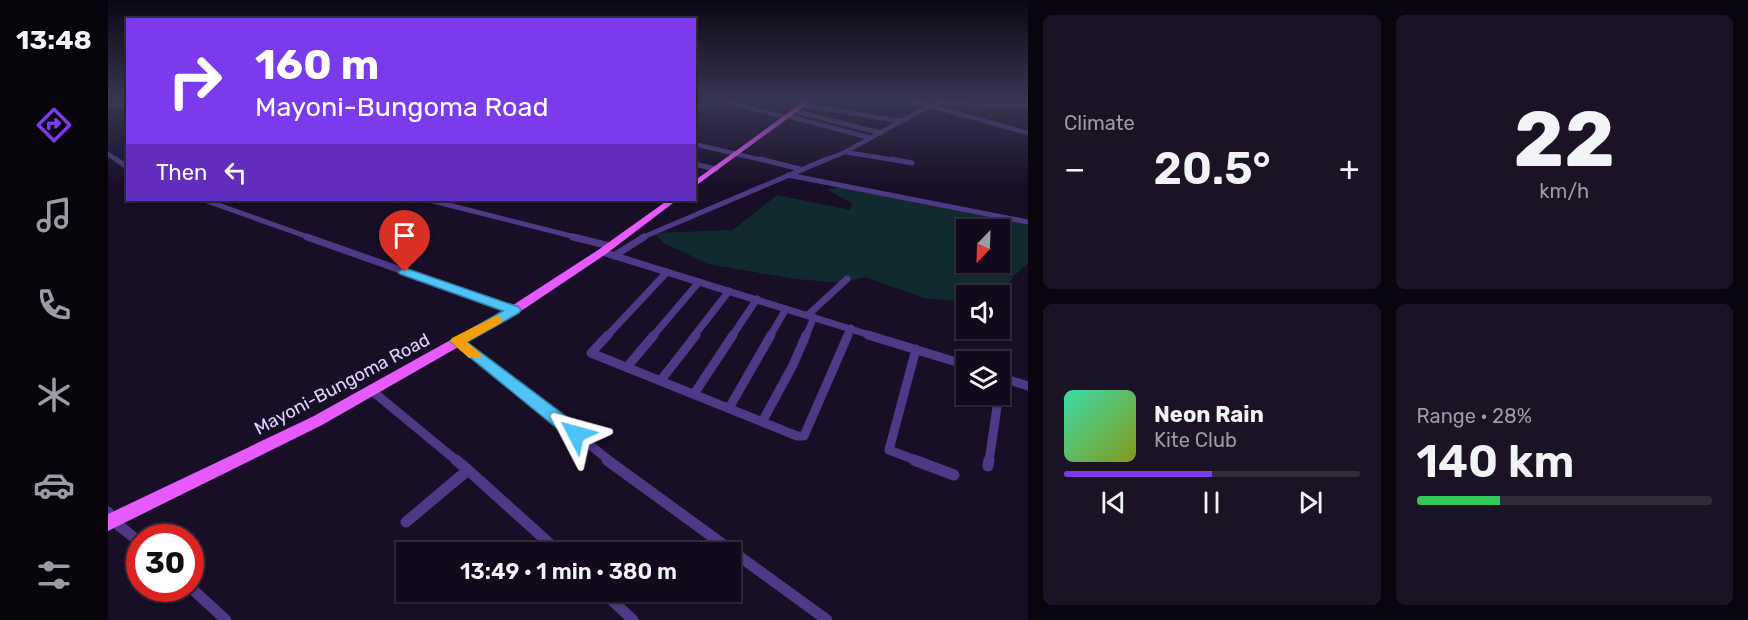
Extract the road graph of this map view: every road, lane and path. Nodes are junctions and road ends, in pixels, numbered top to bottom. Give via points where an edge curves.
1 (770, 129) edge
2 (839, 129) edge
3 (860, 129) edge
4 (887, 129) edge
5 (881, 133) junction
6 (871, 138) junction
7 (696, 144) edge
8 (846, 152) junction
9 (108, 154) edge
10 (735, 154) junction
11 (912, 163) dead end
12 (696, 164) edge
13 (126, 167) edge
14 (716, 169) junction
15 (800, 169) junction
16 (787, 174) junction
17 (696, 184) edge
18 (207, 201) edge
19 (433, 201) edge
20 (669, 201) edge
21 (1028, 222) edge
22 (609, 251) junction
23 (667, 272) junction
24 (847, 279) dead end
25 (699, 282) junction
26 (729, 291) junction
27 (757, 299) junction
28 (786, 309) junction
29 (514, 310) junction
30 (811, 316) junction
31 (851, 328) junction
32 (457, 341) junction
33 (916, 349) junction
34 (956, 362) edge
35 (627, 367) junction
36 (661, 380) junction
37 (1010, 380) edge
38 (1028, 386) edge
39 (371, 390) junction
40 (694, 394) junction
41 (997, 405) edge
42 (729, 408) junction
43 (762, 422) junction
44 (988, 466) dead end
45 (468, 470) junction
46 (954, 475) dead end
47 (110, 519) edge
48 (406, 522) dead end
49 (126, 531) edge
50 (548, 542) edge
51 (204, 600) edge
52 (614, 602) edge
53 (226, 620) edge
54 (633, 620) edge
55 (827, 620) edge

1 - 10 main road
2 - 6 street
3 - 5 street
4 - 5 street
5 - 6 street
6 - 8 street
7 - 10 street
8 - 11 street
8 - 15 street
9 - 13 street
10 - 14 main road
10 - 15 street
12 - 14 street
14 - 17 main road
15 - 16 street
16 - 21 street
16 - 22 street
18 - 29 street
19 - 22 street
20 - 22 main road, Mayoni-Bungoma Road
22 - 23 street
22 - 29 main road, Mayoni-Bungoma Road
23 - 25 street
23 - 35 street via 591,352
24 - 30 street
25 - 26 street
25 - 35 street
26 - 27 street
26 - 36 street
27 - 28 street
27 - 40 street
28 - 30 street
28 - 42 street
29 - 32 main road, Mayoni-Bungoma Road
30 - 31 street
30 - 43 street via 793,365
31 - 33 street
31 - 43 street via 804,436
32 - 39 main road, Mayoni-Bungoma Road
32 - 55 street via 605,458
33 - 34 street
33 - 46 street via 889,450
35 - 36 street
36 - 40 street
37 - 38 street
39 - 45 street
39 - 47 main road, Mayoni-Bungoma Road via 317,421
40 - 42 street
41 - 44 street
42 - 43 street
45 - 48 street
45 - 50 street
47 - 49 street
51 - 53 street
52 - 54 street

